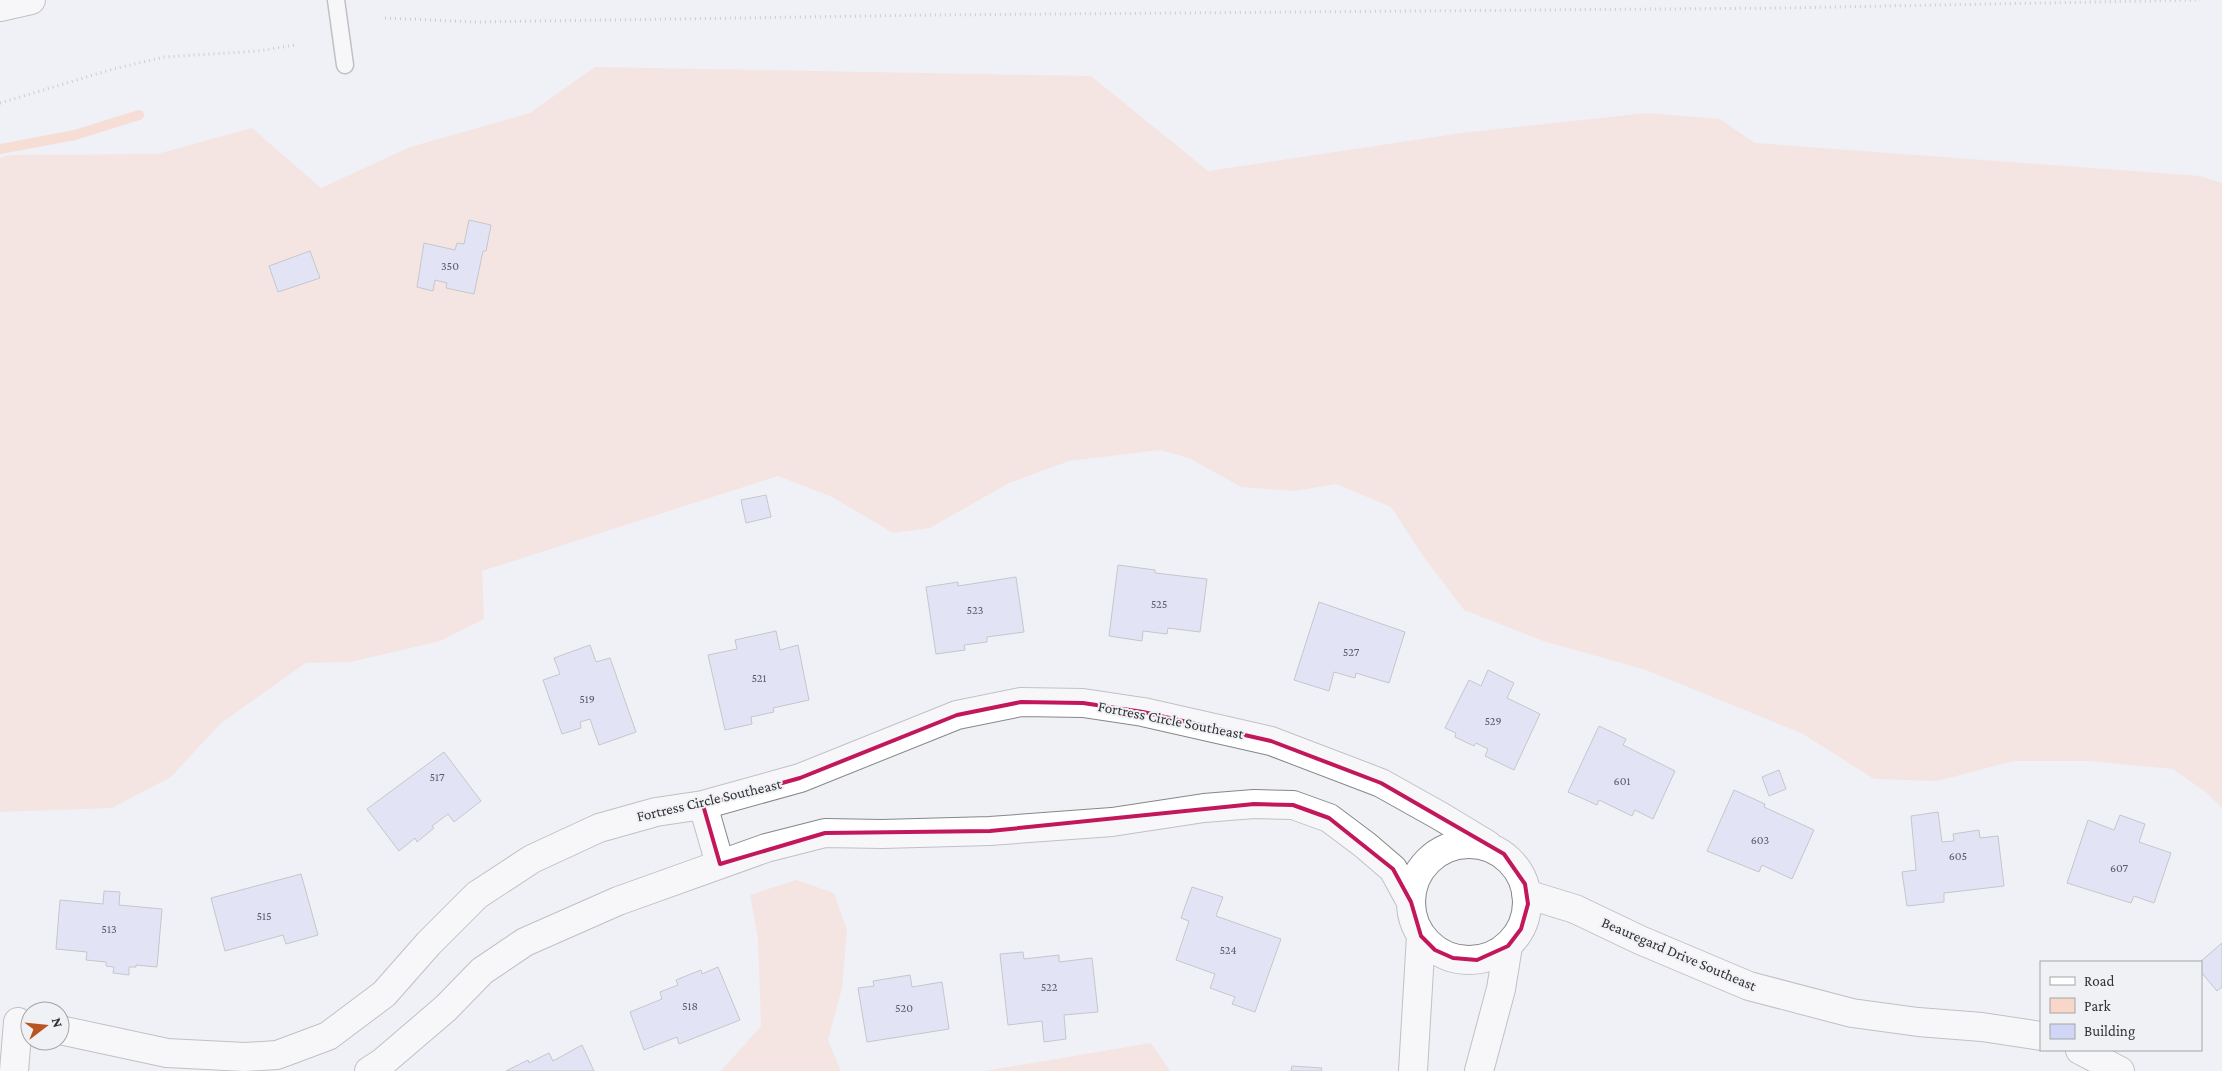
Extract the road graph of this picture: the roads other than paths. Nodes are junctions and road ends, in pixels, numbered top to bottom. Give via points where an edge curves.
1 (32, 0) edge
2 (336, 0) edge
3 (0, 7) edge
4 (345, 65) dead end
5 (703, 805) junction
6 (1488, 845) junction
7 (720, 864) junction
8 (1526, 894) junction
9 (1411, 902) junction
10 (1421, 936) junction
11 (1508, 946) junction
12 (16, 1022) edge
13 (70, 1032) edge
14 (2040, 1036) edge
15 (2082, 1051) edge
16 (14, 1071) edge
17 (369, 1071) edge
18 (1413, 1071) edge
19 (1479, 1071) edge
20 (2120, 1071) edge

1 - 3 street
2 - 4 lane
5 - 6 street, Fortress Circle Southeast via 800,778 957,715 1021,702 1083,703 1143,712 1271,741 1381,783
5 - 7 street
5 - 13 street, Fortress Circle Southeast via 656,812 599,828 532,859 477,894 384,994 328,1036 277,1055 245,1057 167,1053
6 - 8 street via 1504,854 1518,869 1526,884
6 - 9 street via 1466,843 1446,847 1429,859 1417,874
7 - 9 street via 825,833 990,831 1112,822 1204,808 1293,805 1329,818 1365,845 1393,869
7 - 17 street via 618,901 525,942 482,971 439,1014
8 - 11 street via 1528,904 1521,929
8 - 14 street, Beauregard Drive Southeast via 1575,909 1749,986 1852,1013
9 - 10 street via 1411,912
10 - 11 street via 1436,950 1452,958 1477,960 1497,954
10 - 18 street
11 - 19 street via 1501,989
12 - 16 street
15 - 20 street

